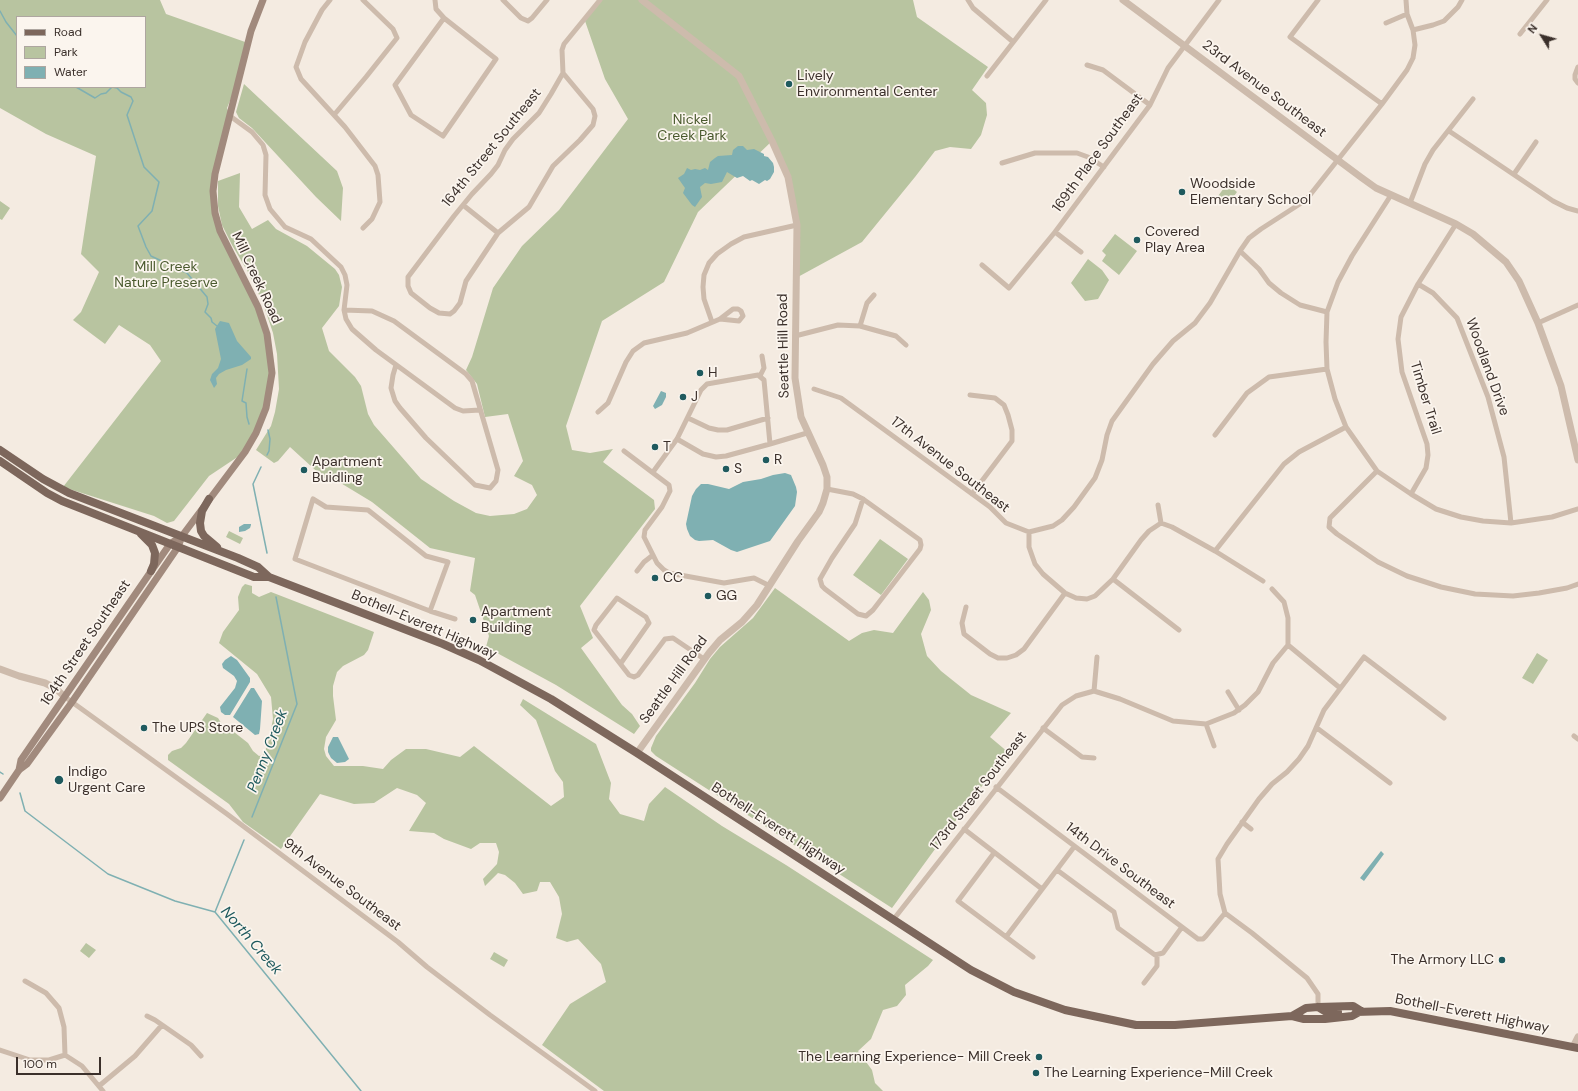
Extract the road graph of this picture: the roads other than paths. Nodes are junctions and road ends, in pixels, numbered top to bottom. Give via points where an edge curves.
1 (263, 0) edge
2 (330, 0) edge
3 (363, 0) edge
4 (435, 0) edge
5 (503, 0) edge
6 (547, 0) edge
7 (600, 0) edge
8 (642, 0) edge
9 (968, 0) edge
10 (1046, 0) edge
11 (1123, 0) edge
12 (1219, 0) edge
13 (1318, 0) edge
14 (1406, 0) edge
15 (1462, 0) edge
16 (1546, 0) edge
17 (1407, 14) junction
18 (444, 18) junction
19 (1386, 23) dead end
20 (1414, 30) junction
21 (1520, 34) dead end
22 (1012, 41) junction
23 (1185, 46) junction
24 (1087, 64) dead end
25 (1578, 67) edge
26 (564, 73) junction
27 (987, 76) dead end
28 (1578, 83) edge
29 (1473, 99) dead end
30 (1382, 104) junction
31 (1150, 105) junction
32 (334, 115) junction
33 (230, 116) junction
34 (1448, 131) junction
35 (1536, 142) dead end
36 (1338, 160) junction
37 (1002, 163) dead end
38 (1104, 167) junction
39 (1514, 174) junction
40 (1391, 195) junction
41 (1410, 203) junction
42 (463, 205) junction
43 (1578, 211) edge
44 (1456, 224) junction
45 (797, 225) junction
46 (363, 228) dead end
47 (1054, 232) junction
48 (498, 233) junction
49 (1240, 251) junction
50 (1081, 252) dead end
51 (982, 265) dead end
52 (1418, 284) junction
53 (874, 294) dead end
54 (1578, 305) edge
55 (344, 310) junction
56 (1327, 312) junction
57 (720, 319) dead end
58 (712, 322) junction
59 (1538, 323) junction
60 (860, 326) junction
61 (795, 336) junction
62 (906, 346) dead end
63 (762, 356) dead end
64 (396, 365) junction
65 (1327, 368) junction
66 (760, 376) junction
67 (814, 389) dead end
68 (970, 395) dead end
69 (480, 410) junction
70 (598, 412) dead end
71 (688, 418) junction
72 (768, 418) junction
73 (1346, 427) junction
74 (807, 433) junction
75 (1215, 435) dead end
76 (677, 439) junction
77 (770, 444) junction
78 (0, 450) edge
79 (624, 451) dead end
80 (1578, 460) edge
81 (0, 461) edge
82 (1377, 471) junction
83 (654, 472) junction
84 (827, 489) junction
85 (972, 494) junction
86 (1411, 494) junction
87 (863, 498) junction
88 (209, 499) junction
89 (1158, 505) dead end
90 (1578, 509) edge
91 (1511, 523) junction
92 (1161, 524) junction
93 (138, 530) junction
94 (1029, 532) junction
95 (182, 536) junction
96 (170, 544) junction
97 (178, 547) junction
98 (1215, 550) junction
99 (226, 553) junction
100 (653, 555) junction
101 (637, 570) dead end
102 (151, 571) junction
103 (269, 577) junction
104 (1113, 579) junction
105 (1263, 581) dead end
106 (1578, 584) edge
107 (770, 586) junction
108 (1272, 589) dead end
109 (1065, 594) junction
110 (966, 607) dead end
111 (430, 611) junction
112 (455, 619) dead end
113 (1179, 630) dead end
114 (1288, 645) junction
115 (1097, 656) dead end
116 (704, 660) junction
117 (621, 663) junction
118 (0, 669) edge
119 (1340, 688) junction
120 (1094, 691) junction
121 (1228, 692) dead end
122 (66, 697) junction
123 (72, 702) junction
124 (1239, 710) junction
125 (1444, 718) dead end
126 (1206, 724) junction
127 (1043, 728) junction
128 (1316, 728) junction
129 (1214, 746) dead end
130 (637, 754) junction
131 (1094, 758) dead end
132 (19, 770) junction
133 (1390, 783) dead end
134 (996, 787) junction
135 (0, 798) edge
136 (1242, 822) junction
137 (964, 829) junction
138 (1251, 829) dead end
139 (1074, 847) junction
140 (994, 853) junction
141 (1057, 870) junction
142 (1042, 889) junction
143 (1225, 913) junction
144 (893, 920) junction
145 (1182, 928) junction
146 (1006, 937) junction
147 (1157, 955) junction
148 (1033, 957) dead end
149 (25, 981) dead end
150 (1144, 983) dead end
151 (1318, 1007) junction
152 (1361, 1011) junction
153 (147, 1016) dead end
154 (1292, 1016) junction
155 (162, 1025) junction
156 (1578, 1037) edge
157 (1575, 1047) edge
158 (0, 1050) edge
159 (64, 1055) junction
160 (201, 1056) dead end
161 (99, 1086) junction
162 (103, 1091) edge
163 (595, 1091) edge

1 - 33 main road, Mill Creek Road via 252,24
2 - 32 street via 305,42 296,67 301,78
3 - 32 street via 393,29 396,38
4 - 18 street via 436,9
5 - 6 street via 521,18 528,21
7 - 26 street via 564,44
8 - 45 street, Seattle Hill Road via 739,76 788,177
9 - 22 street via 973,8
10 - 22 street
11 - 23 street, 23rd Avenue Southeast
12 - 23 street, 169th Place Southeast
13 - 30 street via 1290,37
14 - 17 street
15 - 20 street via 1444,21
16 - 21 street
17 - 19 street
17 - 20 street
18 - 18 street via 496,59 443,136 411,115 395,85
20 - 30 street via 1413,58
22 - 27 street
23 - 31 street, 169th Place Southeast via 1168,68
23 - 36 street, 23rd Avenue Southeast
24 - 31 street via 1102,70
25 - 28 street via 1575,75
26 - 42 street, 164th Street Southeast via 538,113 513,139 498,165
26 - 48 street via 593,109 593,125 553,166 529,207
29 - 34 street
30 - 36 street
31 - 38 street, 169th Place Southeast
32 - 46 street via 360,145 375,166 378,175 380,202 372,219
33 - 55 street via 252,132 263,145 266,155 265,195 270,209 285,227 310,239 341,267 347,285
33 - 88 main road, Mill Creek Road via 215,174 215,213 220,232 258,307 267,334 272,372 266,408 256,433 245,452
34 - 39 street
34 - 41 street via 1425,164
35 - 39 street
36 - 40 street, 23rd Avenue Southeast via 1366,181
36 - 49 street via 1306,200 1249,238
37 - 38 street via 1035,154 1077,153 1088,156
38 - 47 street, 169th Place Southeast
39 - 43 street via 1554,201
40 - 41 street, 23rd Avenue Southeast
40 - 56 street via 1352,256 1338,282
41 - 44 street, 23rd Avenue Southeast
42 - 48 street
42 - 48 street, 164th Street Southeast via 414,268 407,281 414,296 430,308 444,314 454,311 460,303 466,281
44 - 52 street, Timber Trail
44 - 59 street, 23rd Avenue Southeast via 1474,234 1506,262 1519,281
45 - 58 street via 744,237 716,254 704,275 703,287 704,299
45 - 61 street, Seattle Hill Road
47 - 50 street
47 - 51 street, 169th Place Southeast via 1009,288
49 - 56 street via 1269,283 1282,293 1300,305
49 - 94 street via 1210,303 1195,323 1153,364 1112,421 1095,478 1074,507 1053,526
52 - 86 street, Timber Trail via 1401,317 1398,339 1402,372 1427,444 1428,455 1426,468
52 - 91 street, Woodland Drive via 1433,293 1457,318 1488,397 1504,457
53 - 60 street via 867,303
54 - 59 street
55 - 64 street via 348,323 357,335
55 - 69 street via 372,312 394,321 466,374 472,381
56 - 65 street
57 - 58 street
58 - 70 street via 687,333 644,343 626,362 608,403
59 - 80 street, 23rd Avenue Southeast via 1561,386
60 - 61 street via 838,325
60 - 62 street via 896,336
61 - 74 street, Seattle Hill Road via 795,378 800,417
63 - 66 street via 764,368
64 - 69 street via 455,408 463,411
64 - 69 street via 391,388 408,420 475,484 490,488 498,474
65 - 73 street
65 - 75 street via 1268,377 1247,393
66 - 71 street via 753,375 704,386
66 - 72 street via 764,380
67 - 85 street, 17th Avenue Southeast via 841,398
68 - 85 street via 995,398 1004,405 1012,430 1012,441
71 - 72 street via 718,430 727,430
71 - 76 street
72 - 77 street
73 - 82 street
73 - 98 street via 1299,452 1284,464
74 - 77 street
74 - 84 street, Seattle Hill Road via 823,465
76 - 77 street via 703,454 716,457
76 - 83 street
78 - 95 main road, Bothell-Everett Highway via 69,494
79 - 83 street
81 - 93 main road, Bothell-Everett Highway via 46,493
82 - 86 street
82 - 106 street via 1330,518 1329,527 1378,562 1407,576 1475,594 1513,596
83 - 100 street via 667,482 670,488 662,507 645,530 644,537
84 - 87 street
84 - 107 street, Seattle Hill Road via 819,512
85 - 94 street, 17th Avenue Southeast via 990,507 1006,524
86 - 91 street via 1436,509 1461,517
87 - 87 street via 918,538 921,545 874,610 866,616 858,614 820,583 823,572 855,524
88 - 95 main road, Mill Creek Road
88 - 99 main road via 200,517 201,531
89 - 92 street
90 - 91 street via 1552,517
92 - 98 street via 1172,527
92 - 104 street via 1149,531 1141,540
93 - 96 main road, Bothell-Everett Highway
93 - 102 main road via 154,549 155,558
94 - 109 street via 1029,547 1035,564
95 - 96 main road, 164th Street Southeast
95 - 97 main road, Mill Creek Road
95 - 99 main road, Bothell-Everett Highway
96 - 97 main road, Bothell-Everett Highway
96 - 102 main road, 164th Street Southeast
97 - 103 main road, Bothell-Everett Highway via 254,577
97 - 123 main road, 164th Street Southeast
98 - 105 street
99 - 103 main road, Bothell-Everett Highway via 258,567
100 - 101 street
100 - 107 street via 660,567 669,573 724,583 754,578
102 - 122 main road, 164th Street Southeast
103 - 130 main road, Bothell-Everett Highway via 479,660 551,699
104 - 109 street via 1095,596 1086,600
104 - 113 street
107 - 116 street, Seattle Hill Road via 742,622 720,640
108 - 114 street via 1284,602 1288,618
109 - 110 street via 1024,649 1007,658 998,658 990,654 964,634 962,623
111 - 111 street via 296,559 312,499 326,507 368,510 426,556 448,562
111 - 112 street
114 - 119 street
114 - 124 street via 1273,663 1258,692
115 - 120 street
116 - 117 street via 673,638 665,639 634,677 629,675
116 - 130 street, Seattle Hill Road
117 - 117 street via 594,630 617,598 646,617 648,623
118 - 122 street via 45,683
119 - 125 street via 1364,657
119 - 128 street via 1324,710
120 - 126 street via 1120,698 1173,721
120 - 127 street, 173rd Street Southeast via 1076,696 1062,705
121 - 124 street
122 - 123 street, 9th Avenue Southeast
122 - 132 main road, 164th Street Southeast via 21,760
123 - 132 main road, 164th Street Southeast via 27,764
123 - 163 street, 9th Avenue Southeast
124 - 126 street
126 - 129 street
127 - 131 street via 1082,757
127 - 134 street, 173rd Street Southeast
128 - 133 street
128 - 136 street via 1299,759 1272,784
130 - 144 main road, Bothell-Everett Highway
132 - 135 main road, 164th Street Southeast
134 - 137 street, 173rd Street Southeast
134 - 139 street, 14th Drive Southeast
136 - 138 street
136 - 143 street via 1218,859 1220,894
137 - 140 street
137 - 144 street, 173rd Street Southeast
139 - 141 street
139 - 145 street, 14th Drive Southeast
140 - 142 street
140 - 146 street via 958,901
141 - 142 street
141 - 147 street via 1114,912 1118,928
142 - 146 street
143 - 145 street, 14th Drive Southeast via 1203,939 1198,939
143 - 151 street via 1307,978 1318,994
144 - 154 main road, Bothell-Everett Highway via 997,985 1065,1010 1143,1025
145 - 147 street via 1163,953
146 - 148 street
147 - 150 street via 1157,966
149 - 159 street via 46,993 58,1008 64,1027
151 - 152 main road, Bothell-Everett Highway via 1353,1006
151 - 154 main road, Bothell-Everett Highway via 1306,1008
152 - 154 main road, Bothell-Everett Highway via 1352,1016 1325,1018 1304,1019
152 - 157 main road, Bothell-Everett Highway via 1390,1011
153 - 155 street
155 - 160 street via 191,1045
155 - 161 street via 135,1056
156 - 157 street
158 - 159 street via 30,1060 49,1060
159 - 161 street via 82,1066
161 - 162 street

